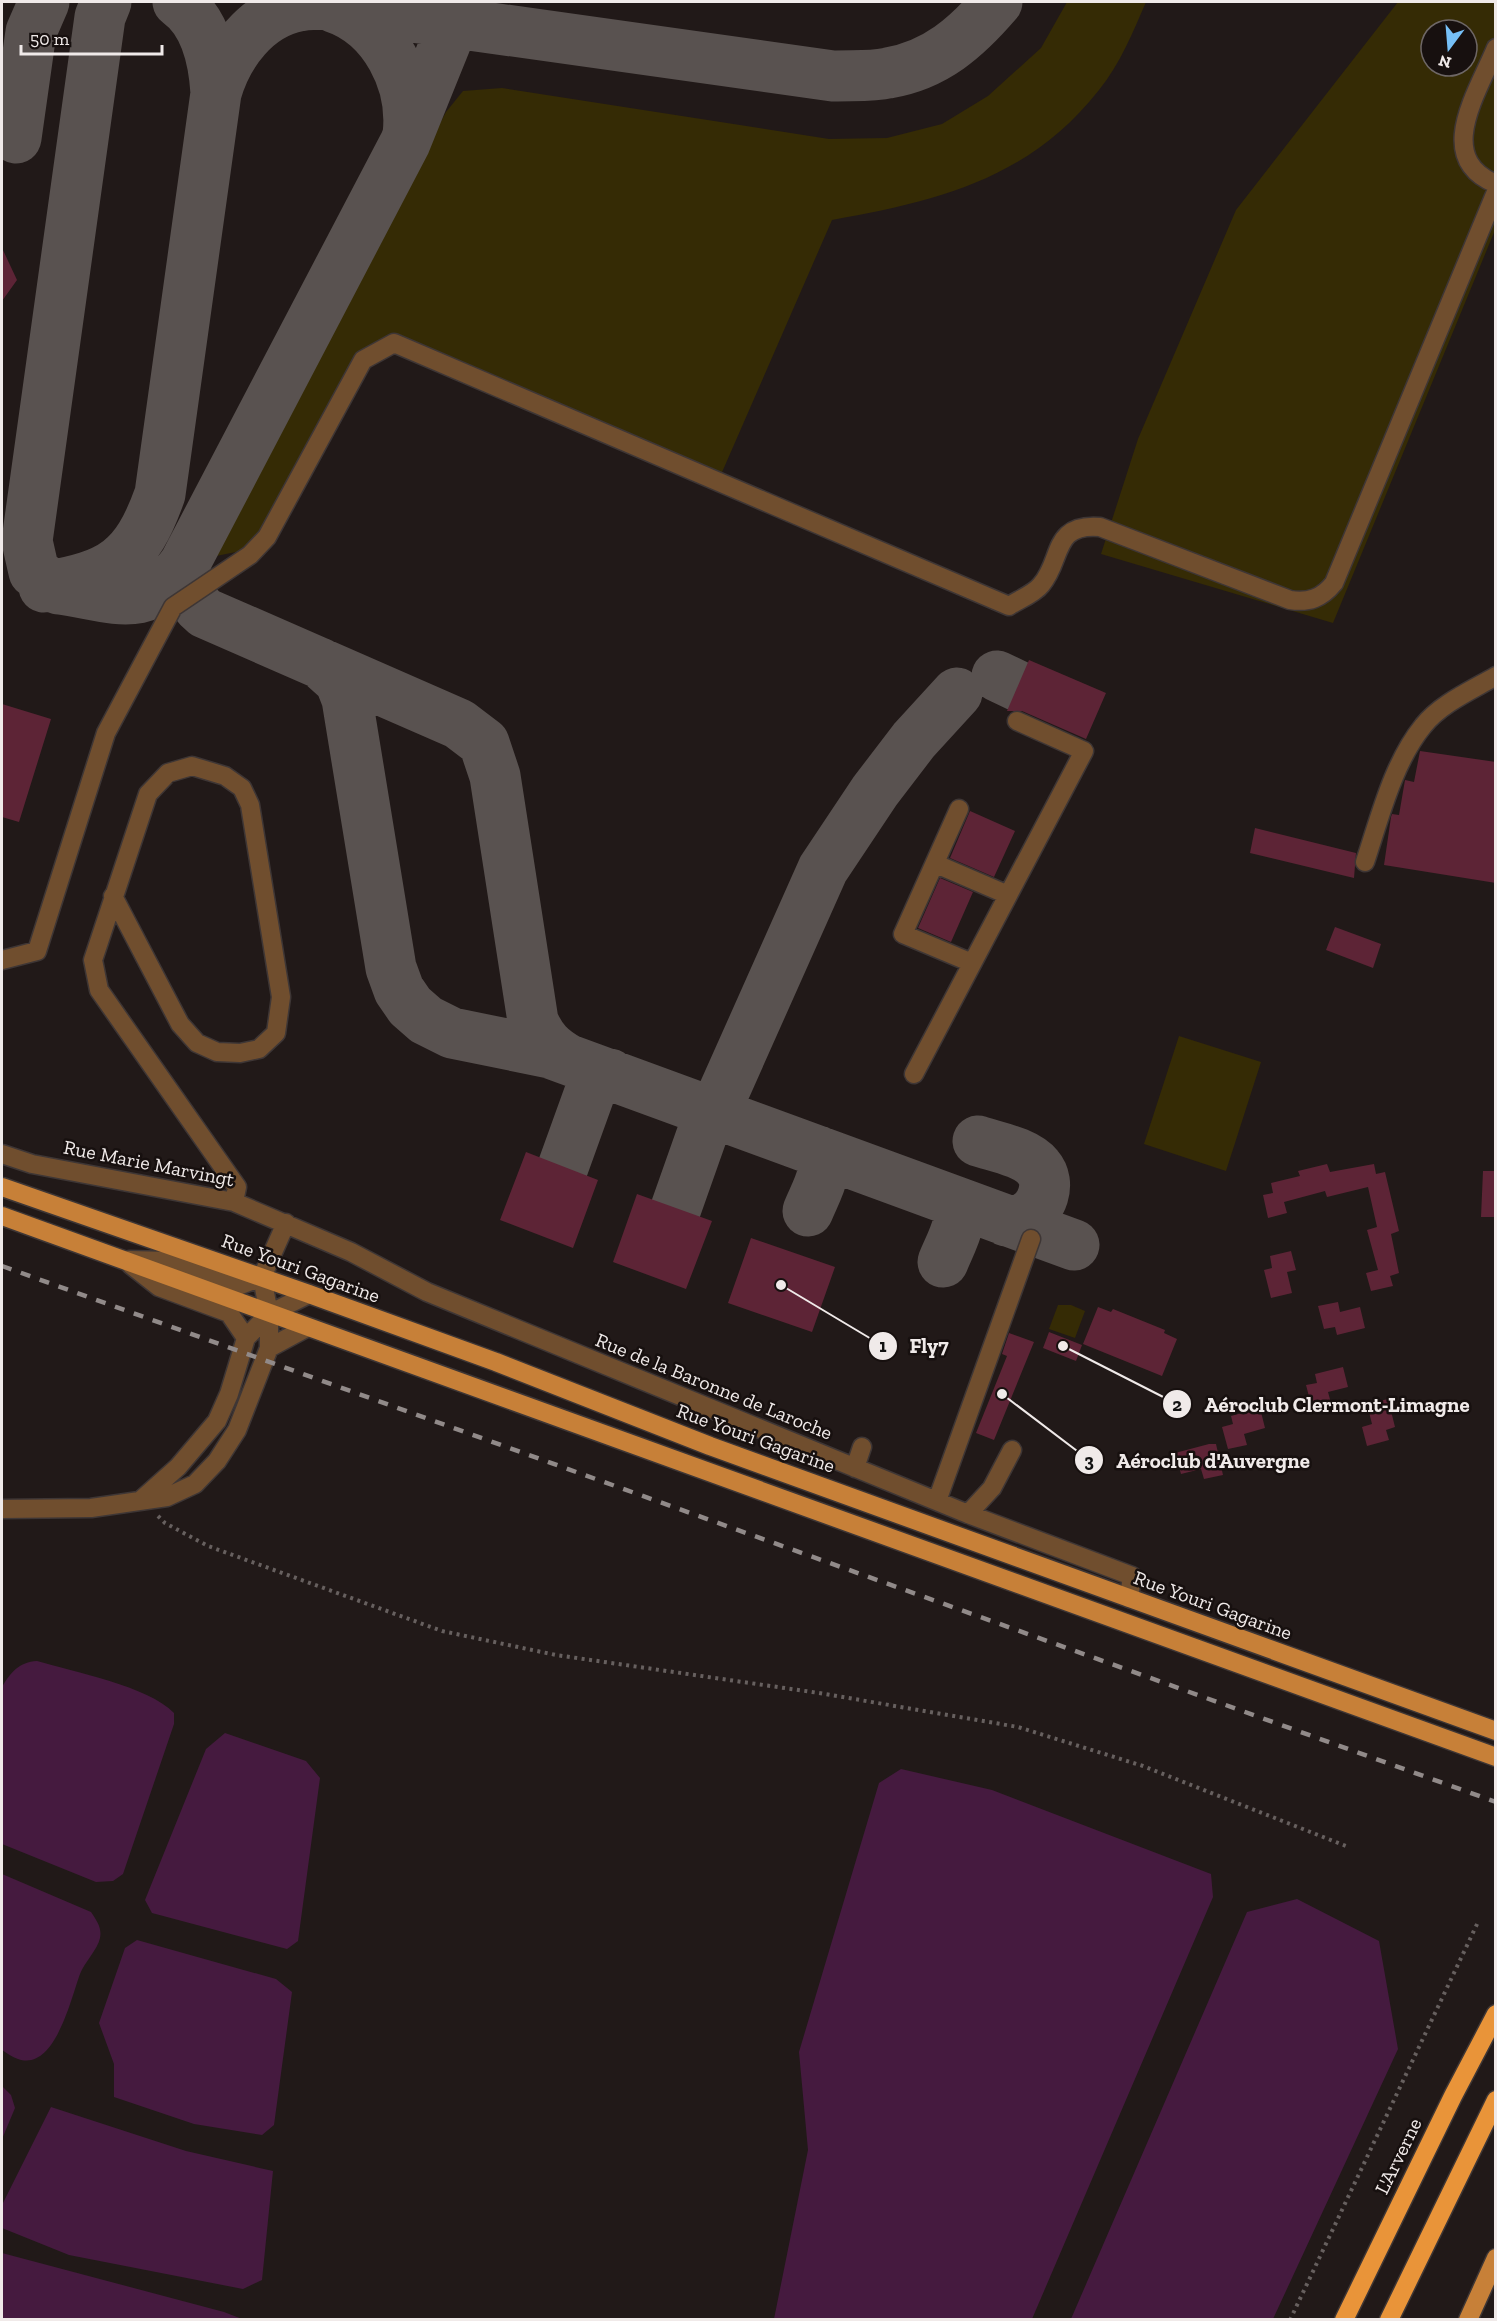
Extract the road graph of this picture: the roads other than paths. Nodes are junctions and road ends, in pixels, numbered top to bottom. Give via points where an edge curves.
1 (1496, 48) edge
2 (1496, 184) edge
3 (1496, 192) edge
4 (1496, 676) edge
5 (1017, 721) dead end
6 (960, 809) dead end
7 (1365, 862) dead end
8 (936, 864) junction
9 (1008, 895) junction
10 (112, 896) junction
11 (2, 960) edge
12 (972, 963) junction
13 (914, 1074) dead end
14 (2, 1154) edge
15 (2, 1187) edge
16 (234, 1202) junction
17 (2, 1216) edge
18 (286, 1223) junction
19 (1031, 1239) dead end
20 (124, 1260) junction
21 (262, 1277) junction
22 (309, 1294) junction
23 (270, 1314) junction
24 (306, 1328) junction
25 (246, 1338) junction
26 (269, 1348) junction
27 (862, 1447) dead end
28 (1012, 1450) dead end
29 (855, 1468) junction
30 (141, 1500) junction
31 (937, 1501) junction
32 (2, 1509) edge
33 (968, 1514) junction
34 (1129, 1598) junction
35 (1496, 1731) edge
36 (1496, 1757) edge
37 (1496, 2014) edge
38 (1496, 2100) edge
39 (1496, 2258) edge
40 (1344, 2319) edge
41 (1389, 2319) edge
42 (1468, 2319) edge

1 - 2 street via 1464,125 1462,148 1470,167
3 - 11 street via 1334,583 1326,593 1303,602 1100,527 1085,526 1066,536 1041,586 1009,606 394,343 363,360 267,537 250,555 172,607 106,733 37,951
4 - 7 street via 1423,724 1403,757
5 - 9 street via 1084,751
6 - 8 street
8 - 9 street
8 - 12 street via 903,934
9 - 12 street
10 - 10 street via 148,794 168,773 192,766 225,776 242,788 250,805 281,997 276,1034 259,1049 240,1053 217,1052 197,1043 180,1024
10 - 16 street via 93,960 99,990 237,1187
12 - 13 street
14 - 16 street, Rue Marie Marvingt via 32,1164
15 - 21 main road, Rue Youri Gagarine
16 - 18 street, Rue Marie Marvingt
17 - 20 main road
18 - 21 street
18 - 29 street, Rue de la Baronne de Laroche via 427,1292
19 - 31 street
20 - 21 street via 169,1261 238,1286
20 - 23 main road
20 - 25 street via 159,1287 229,1313
21 - 22 main road, Rue Youri Gagarine
21 - 23 street
22 - 23 street
22 - 34 main road, Rue Youri Gagarine via 710,1446
23 - 24 main road
23 - 25 street
23 - 26 street
24 - 26 street
24 - 36 main road
25 - 30 street via 217,1421 184,1460
26 - 30 street via 237,1430 217,1461 195,1484 167,1497
27 - 29 street
28 - 33 street via 992,1488
29 - 31 street, Rue de la Baronne de Laroche
30 - 32 street via 91,1508
31 - 33 street, Rue de la Baronne de Laroche
33 - 34 street, Rue de la Baronne de Laroche via 1132,1576
34 - 35 main road, Rue Youri Gagarine
37 - 40 highway, L'Arverne
38 - 41 highway
39 - 42 main road

